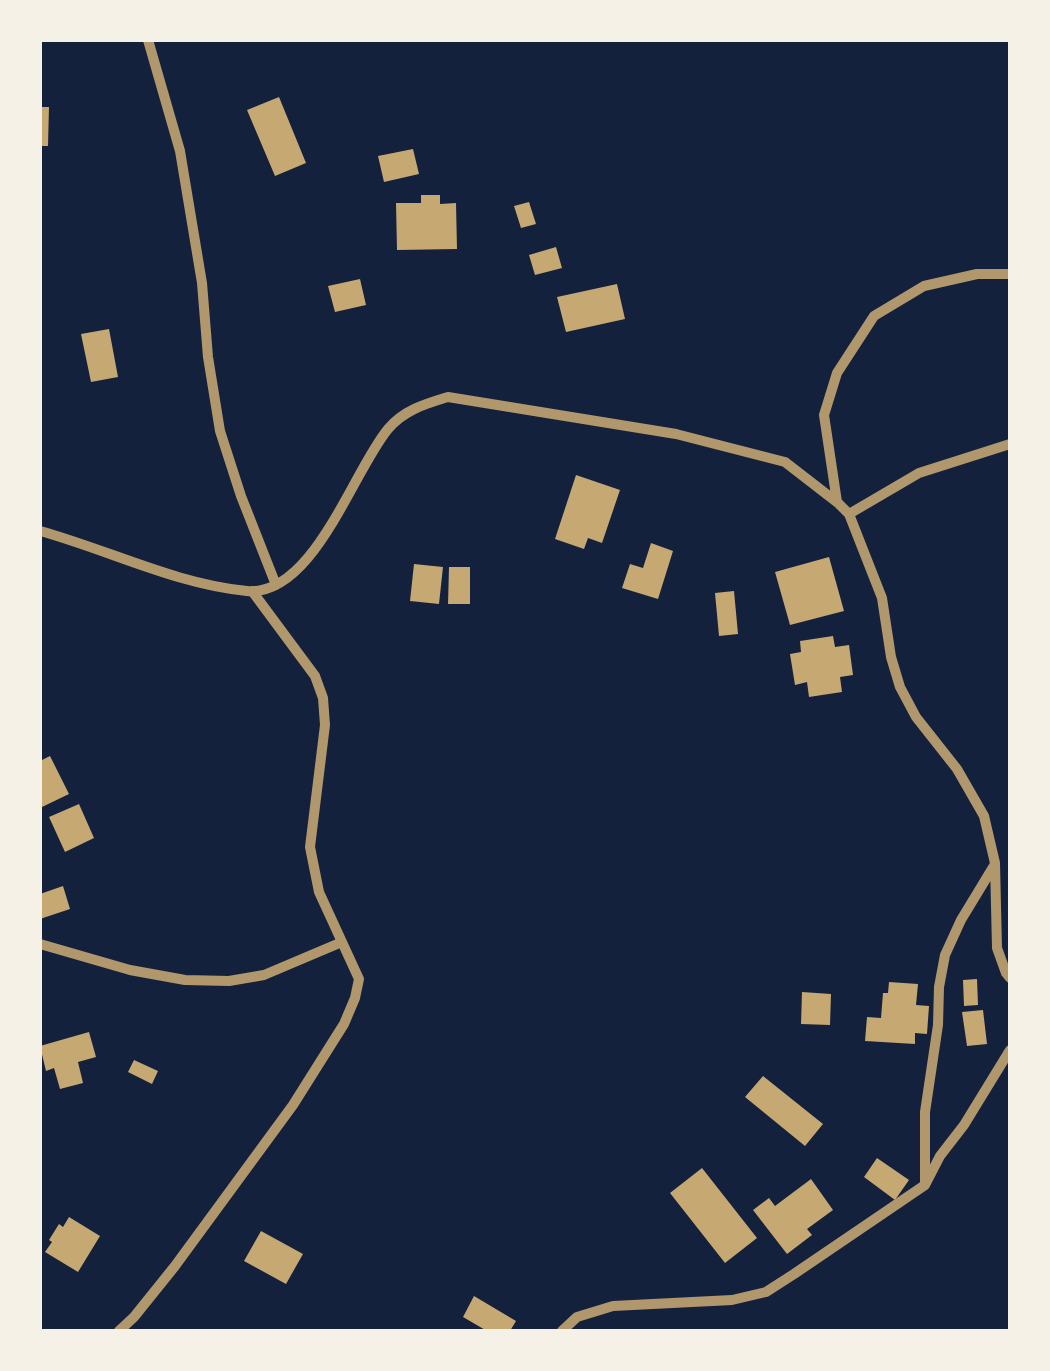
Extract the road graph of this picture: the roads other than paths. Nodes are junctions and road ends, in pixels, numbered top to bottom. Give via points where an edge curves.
1 (148, 40) edge
2 (1010, 274) edge
3 (1010, 444) edge
4 (838, 503) junction
5 (849, 514) junction
6 (40, 531) edge
7 (276, 585) junction
8 (252, 591) junction
9 (995, 863) junction
10 (342, 942) junction
11 (40, 944) edge
12 (1010, 978) edge
13 (1010, 1050) edge
14 (925, 1185) junction
15 (118, 1331) edge
16 (562, 1331) edge

1 - 7 street via 180,151 220,431
2 - 4 street via 924,286 874,316 837,373 824,415
3 - 5 street via 919,473
4 - 5 street
4 - 7 street via 785,462 676,434 448,397 412,408 388,429 311,556
5 - 9 street via 882,598 900,687 984,816
6 - 8 street via 198,582
7 - 8 street
8 - 10 street via 316,676 323,698 310,847 319,892
9 - 12 street via 998,948
9 - 14 street via 945,955 925,1112
10 - 11 street via 264,975 229,981 130,970
10 - 15 street via 358,980 344,1024 175,1266
13 - 14 street
14 - 16 street via 766,1292 613,1306 577,1317

